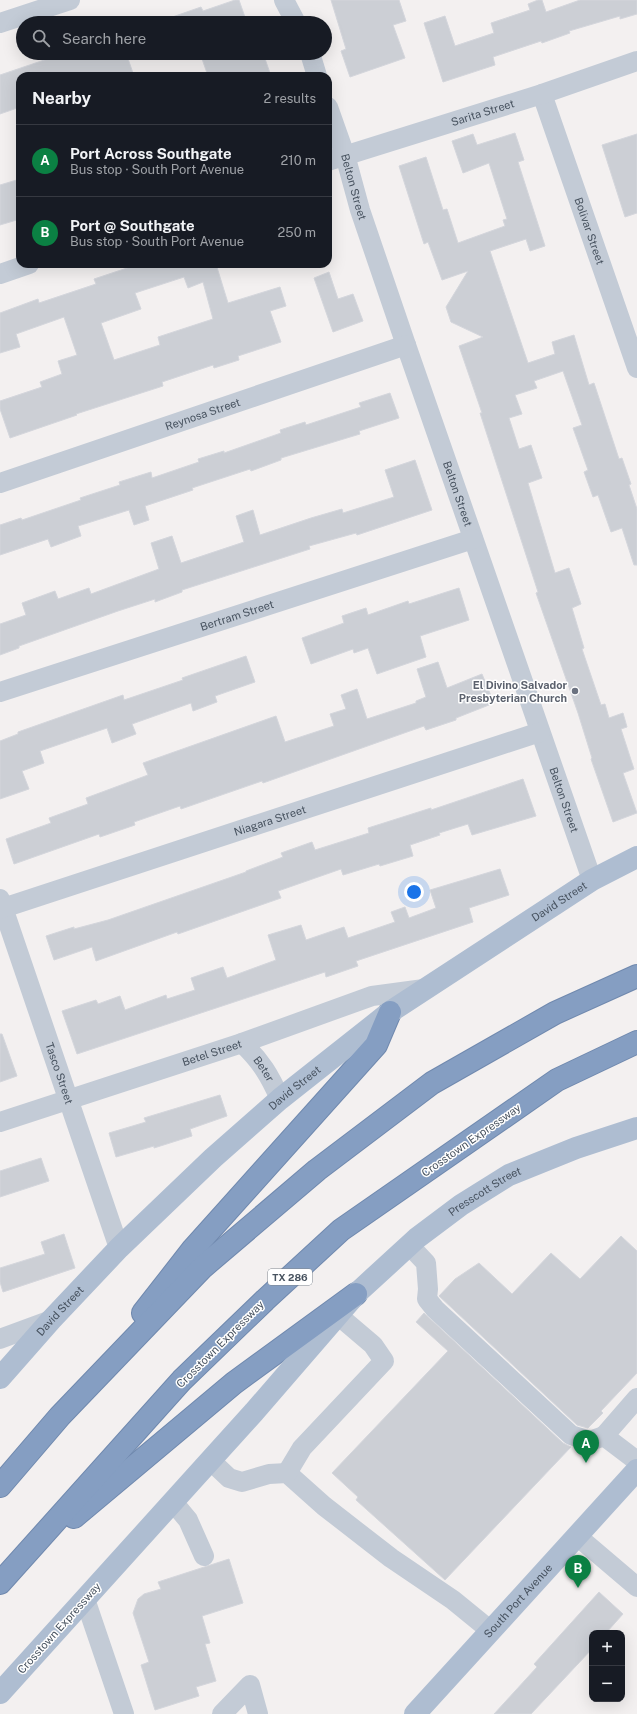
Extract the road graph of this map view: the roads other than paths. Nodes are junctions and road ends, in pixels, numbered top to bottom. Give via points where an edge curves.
1 (70, 0) edge
2 (284, 0) edge
3 (21, 16) edge
4 (292, 16) edge
5 (16, 18) edge
6 (0, 23) edge
7 (312, 60) edge
8 (637, 61) edge
9 (317, 72) edge
10 (542, 94) junction
11 (332, 132) edge
12 (336, 158) edge
13 (17, 268) edge
14 (0, 274) edge
15 (406, 345) junction
16 (637, 368) edge
17 (0, 483) edge
18 (473, 539) junction
19 (0, 692) edge
20 (540, 732) junction
21 (637, 857) edge
22 (592, 880) junction
23 (1, 905) edge
24 (637, 976) edge
25 (424, 989) junction
26 (390, 1012) junction
27 (637, 1042) edge
28 (242, 1043) junction
29 (69, 1099) junction
30 (280, 1099) junction
31 (0, 1122) edge
32 (637, 1128) edge
33 (409, 1245) junction
34 (119, 1248) junction
35 (356, 1294) joint
36 (335, 1313) junction
37 (52, 1320) junction
38 (0, 1339) edge
39 (0, 1378) edge
40 (637, 1398) edge
41 (60, 1416) junction
42 (604, 1436) junction
43 (210, 1460) junction
44 (637, 1461) edge
45 (637, 1470) edge
46 (287, 1473) junction
47 (0, 1486) edge
48 (173, 1502) junction
49 (577, 1536) junction
50 (204, 1556) dead end
51 (7, 1575) edge
52 (637, 1587) edge
53 (85, 1599) junction
54 (491, 1631) junction
55 (0, 1693) edge
56 (124, 1714) edge
57 (222, 1714) edge
58 (258, 1714) edge
59 (415, 1714) edge

1 - 3 street
2 - 4 street
5 - 6 street
7 - 9 street
8 - 10 street, Sarita Street
10 - 12 street, Sarita Street
10 - 16 street, Bolivar Street
11 - 12 street, Belton Street
12 - 15 street, Belton Street via 360,210
13 - 14 street
15 - 17 street, Reynosa Street
15 - 18 street, Belton Street
18 - 19 street, Bertram Street
18 - 20 street, Belton Street
20 - 22 street, Belton Street
20 - 23 street, Niagara Street
21 - 22 main road, David Street
22 - 25 main road, David Street
23 - 29 street, Tasco Street
24 - 41 highway via 555,1013 432,1083 317,1170 203,1267
25 - 26 main road, David Street
25 - 28 street, Betel Street via 372,996
26 - 30 main road, David Street
26 - 41 highway via 376,1045 193,1249
27 - 51 highway, Crosstown Expressway / TX 286 via 557,1080 341,1230 182,1380
28 - 29 street, Betel Street
28 - 30 street, Beter via 257,1057
29 - 31 street, Betel Street
29 - 34 street, Tasco Street
30 - 34 main road, David Street via 213,1158
32 - 33 main road, Presscott Street via 576,1148 509,1175 461,1205
33 - 35 main road, Presscott Street
33 - 42 street via 426,1263 427,1299 435,1309 571,1435 590,1441
34 - 37 main road, David Street
35 - 36 highway
36 - 43 main road, Crosstown Expressway via 254,1412
36 - 46 street via 373,1345 384,1361 302,1448
36 - 51 highway via 234,1383
37 - 38 street
37 - 39 main road, David Street
40 - 42 street
41 - 47 highway
42 - 44 street
43 - 46 street via 229,1478 242,1482 269,1474
43 - 48 main road, Crosstown Expressway
45 - 49 main road, South Port Avenue
46 - 54 street via 324,1506 391,1558 453,1600
48 - 50 street via 188,1520
48 - 53 main road, Crosstown Expressway
49 - 52 street
49 - 54 main road, South Port Avenue
53 - 55 main road, Crosstown Expressway
53 - 56 street
54 - 59 main road, South Port Avenue
57 - 58 street via 250,1685

